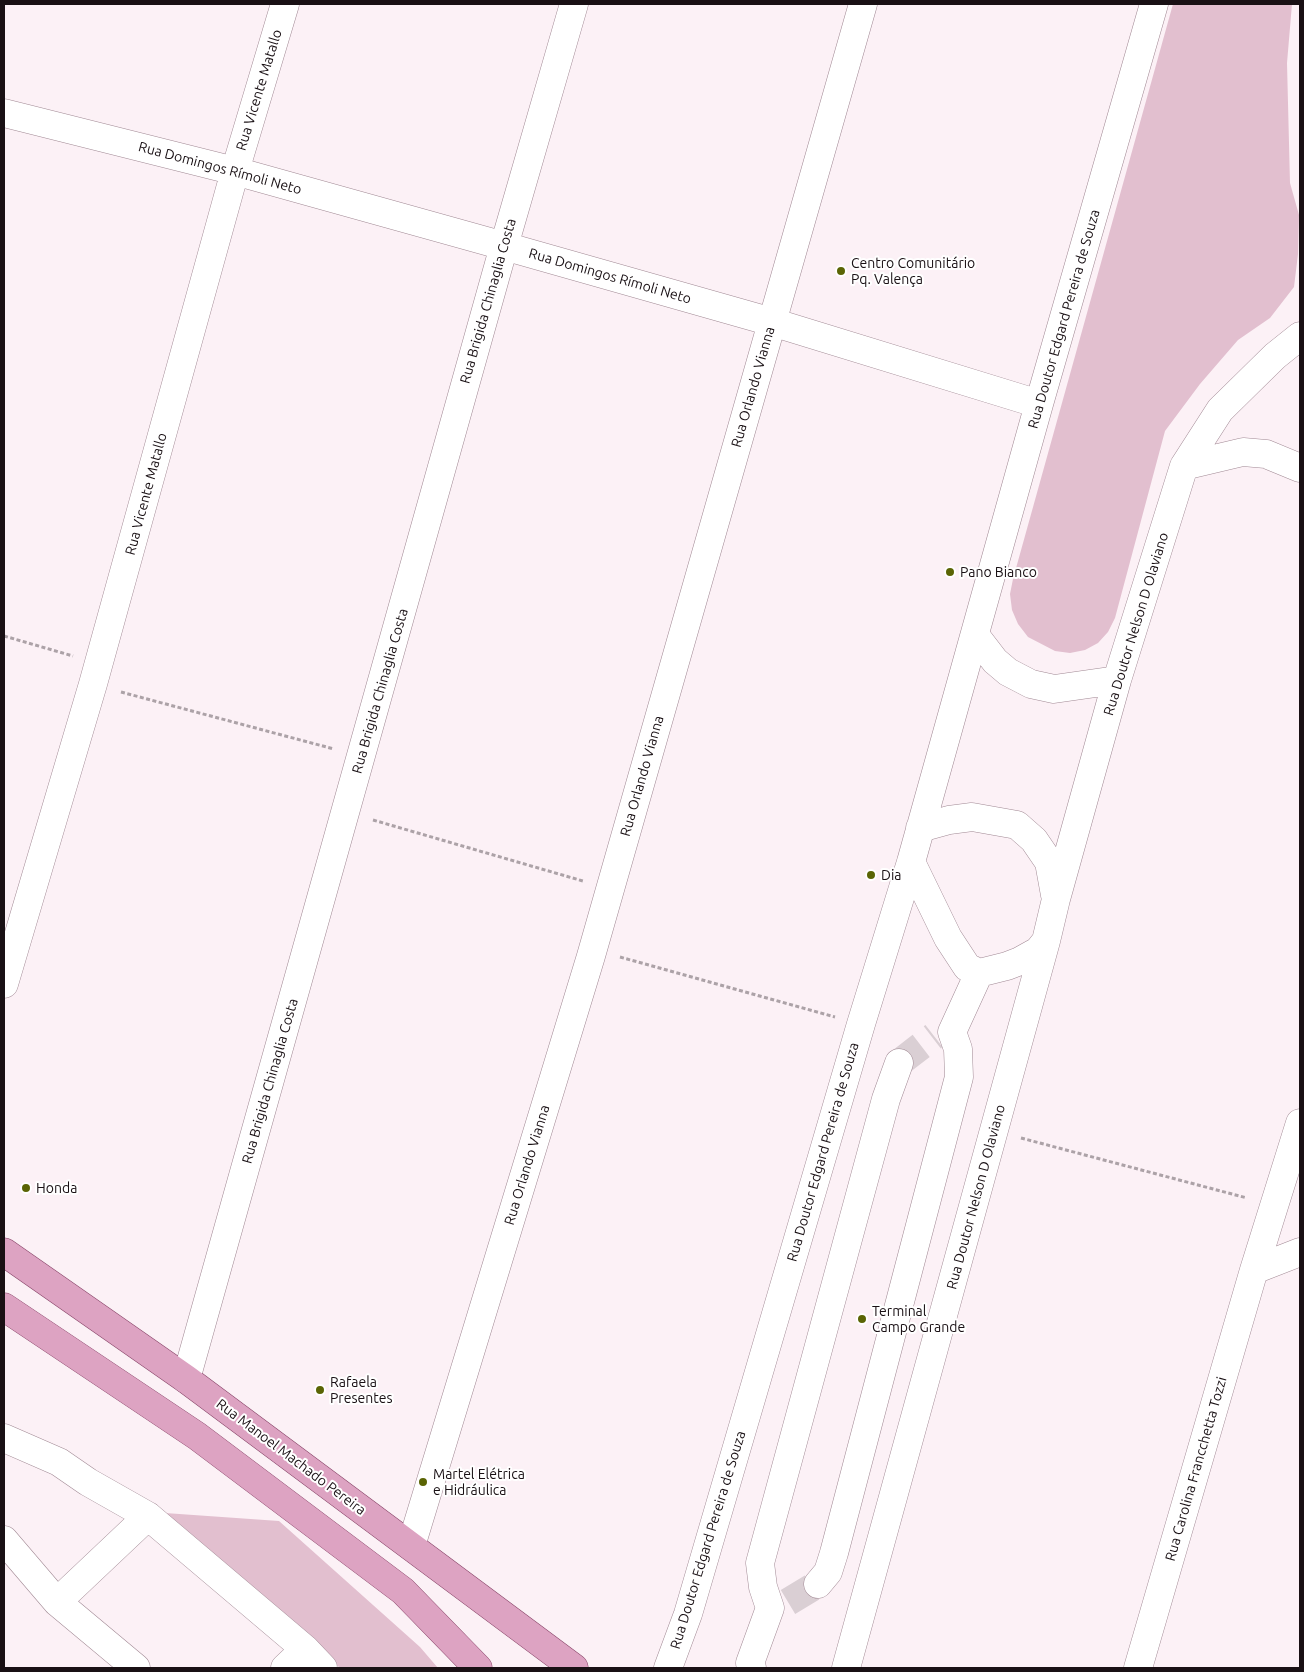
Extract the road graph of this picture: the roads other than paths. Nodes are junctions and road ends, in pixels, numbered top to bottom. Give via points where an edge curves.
1 (285, 4) edge
2 (574, 4) edge
3 (863, 4) edge
4 (1154, 4) edge
5 (4, 113) edge
6 (235, 171) junction
7 (504, 246) junction
8 (772, 322) junction
9 (1300, 336) edge
10 (1039, 404) junction
11 (1184, 466) junction
12 (1300, 468) edge
13 (976, 635) junction
14 (1118, 680) junction
15 (920, 828) junction
16 (911, 862) junction
17 (1056, 898) junction
18 (1046, 941) junction
19 (979, 973) junction
20 (4, 984) edge
21 (899, 1063) tunnel mouth
22 (1300, 1123) edge
23 (4, 1252) edge
24 (1300, 1252) edge
25 (1254, 1270) junction
26 (4, 1307) edge
27 (186, 1379) junction
28 (4, 1438) edge
29 (148, 1516) junction
30 (4, 1540) edge
31 (411, 1546) junction
32 (818, 1584) tunnel mouth
33 (57, 1602) junction
34 (305, 1649) junction
35 (746, 1666) edge
36 (136, 1668) edge
37 (285, 1668) edge
38 (324, 1668) edge
39 (478, 1668) edge
40 (574, 1668) edge
41 (668, 1668) edge
42 (846, 1668) edge
43 (1138, 1668) edge

1 - 6 street, Rua Vicente Matallo
2 - 7 street, Rua Brigida Chinaglia Costa
3 - 8 street, Rua Orlando Vianna
4 - 10 street, Rua Doutor Edgard Pereira de Souza
5 - 6 street, Rua Domingos Rímoli Neto
6 - 7 street, Rua Domingos Rímoli Neto
6 - 20 street, Rua Vicente Matallo via 96,674
7 - 8 street, Rua Domingos Rímoli Neto
7 - 27 street, Rua Brigida Chinaglia Costa
8 - 10 street, Rua Domingos Rímoli Neto
8 - 31 street, Rua Orlando Vianna via 610,888
9 - 11 street, Rua Doutor Nelson D Olaviano via 1220,410
10 - 13 street, Rua Doutor Edgard Pereira de Souza
11 - 12 street via 1243,452 1266,454
11 - 14 street, Rua Doutor Nelson D Olaviano
13 - 14 street via 995,661 1031,684 1054,689
13 - 15 street, Rua Doutor Edgard Pereira de Souza
14 - 17 street, Rua Doutor Nelson D Olaviano
15 - 16 street, Rua Doutor Edgard Pereira de Souza
15 - 17 street, Rua Doutor Nelson D Olaviano via 972,818 1017,825 1034,840 1049,862
16 - 19 street via 948,938 967,967
16 - 41 street, Rua Doutor Edgard Pereira de Souza via 688,1614
17 - 18 street, Rua Doutor Nelson D Olaviano
18 - 19 street via 1038,951 1020,961
18 - 42 street, Rua Doutor Nelson D Olaviano
19 - 32 street via 943,1034 958,1049 959,1078 834,1553 828,1572
21 - 35 street via 886,1099 760,1563 763,1588 779,1605
22 - 25 street, Rua Carolina Francchetta Tozzi
23 - 27 main road, Rua Manoel Machado Pereira
24 - 25 street
25 - 43 street, Rua Carolina Francchetta Tozzi
26 - 39 main road via 197,1436 403,1591
27 - 31 main road, Rua Manoel Machado Pereira
28 - 29 street via 60,1462
29 - 33 street
29 - 34 street
30 - 33 street
31 - 40 main road, Rua Manoel Machado Pereira
33 - 36 street
34 - 37 street
34 - 38 street

